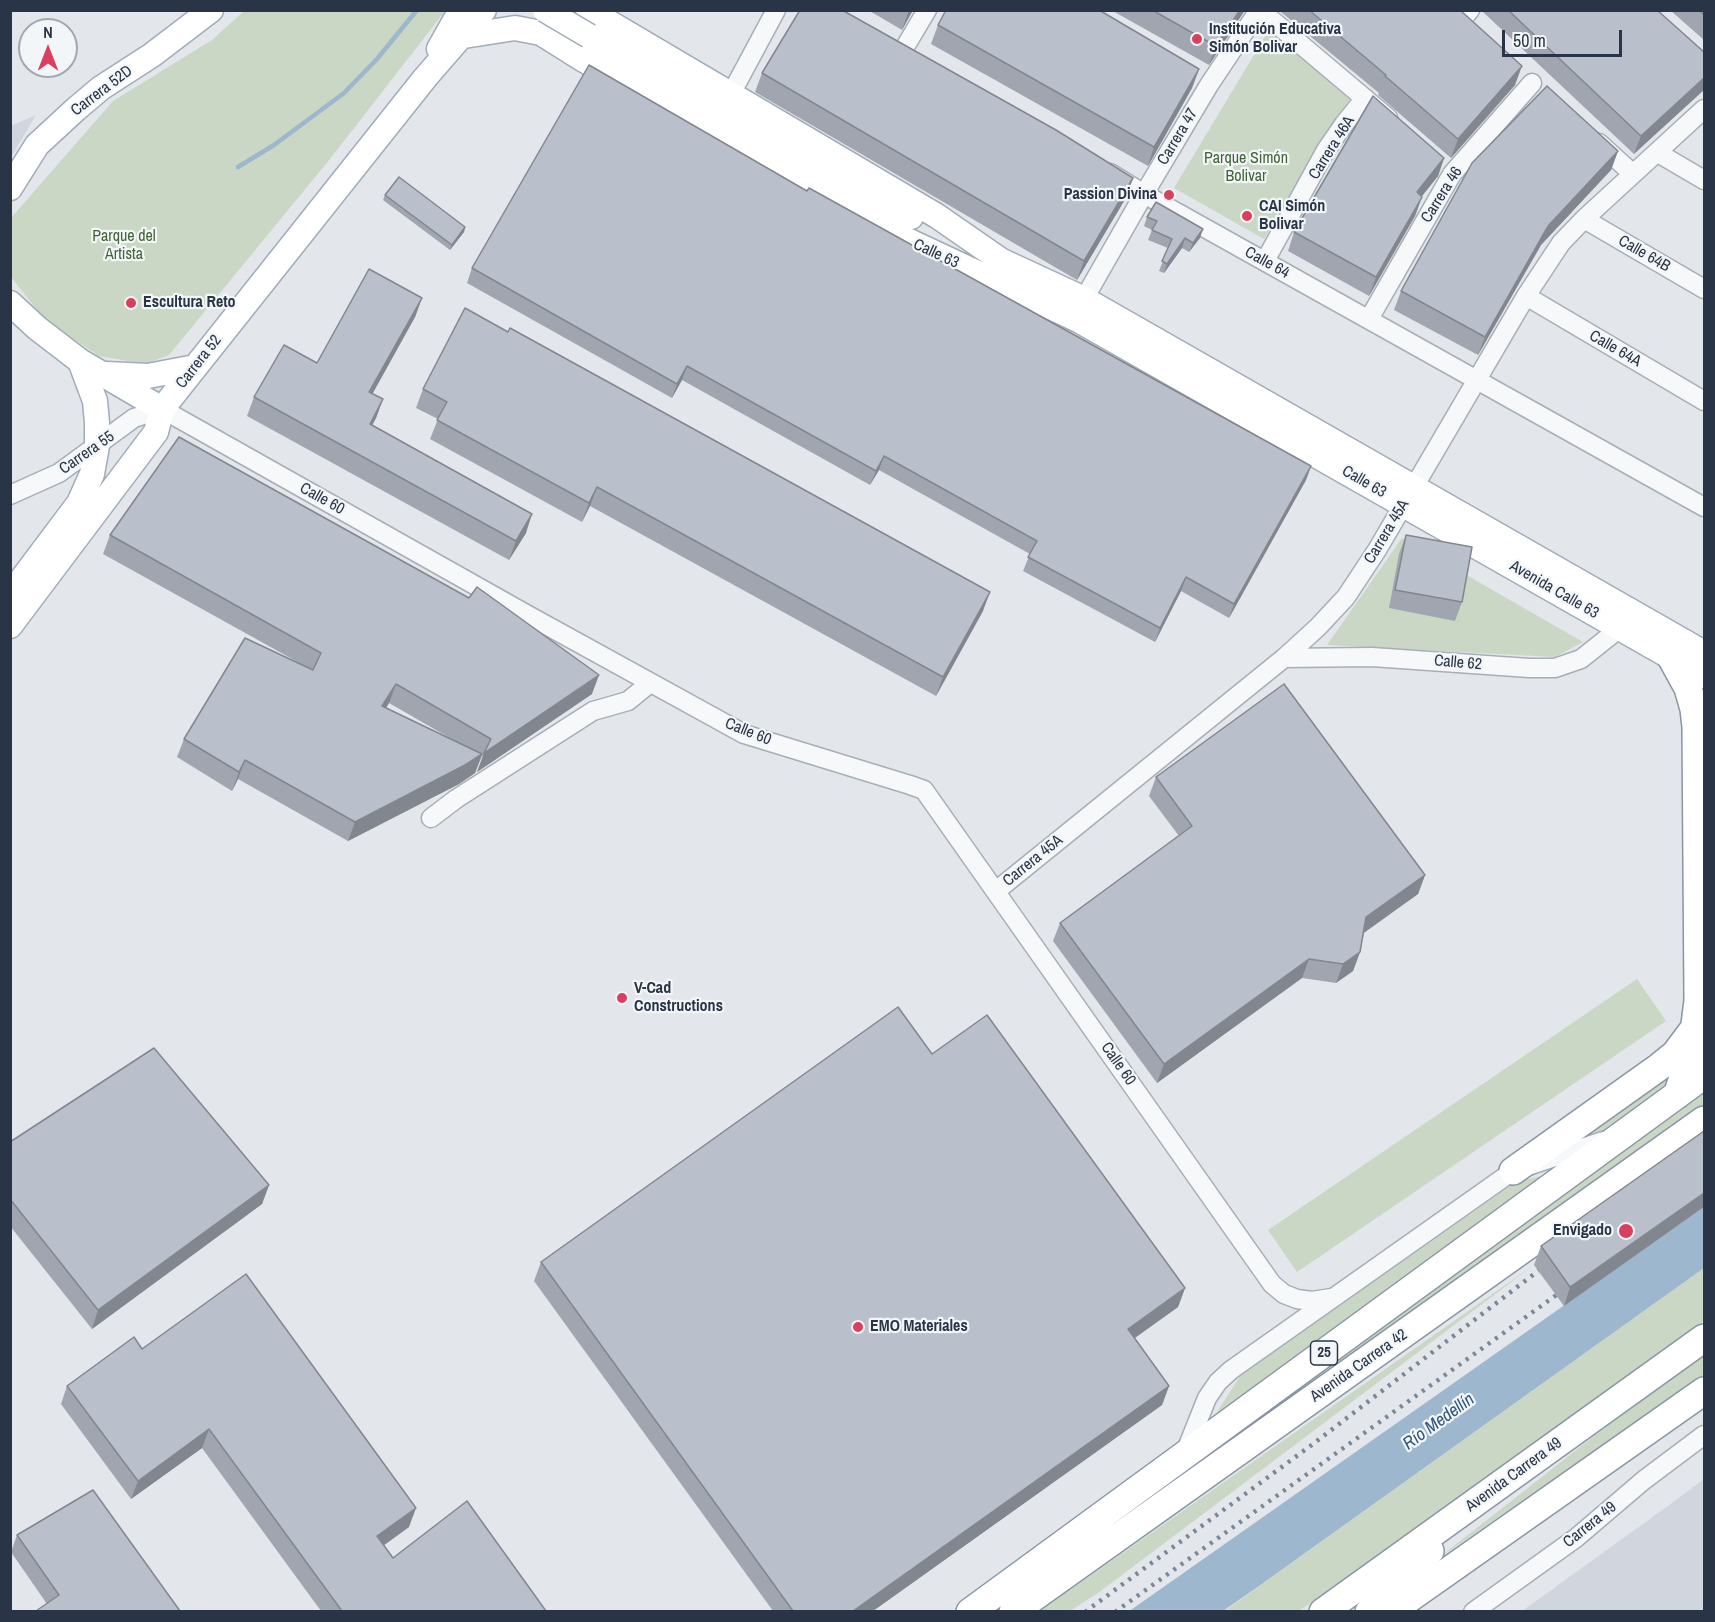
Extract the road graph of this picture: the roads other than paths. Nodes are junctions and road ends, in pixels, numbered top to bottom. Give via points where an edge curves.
1 (212, 10) edge
2 (222, 10) edge
3 (461, 10) edge
4 (484, 10) edge
5 (573, 10) edge
6 (588, 10) edge
7 (927, 10) edge
8 (1260, 10) edge
9 (773, 12) edge
10 (543, 22) edge
11 (609, 23) junction
12 (464, 36) junction
13 (885, 36) edge
14 (152, 55) junction
15 (584, 60) junction
16 (1190, 73) edge
17 (425, 78) junction
18 (1209, 85) junction
19 (731, 94) junction
20 (1365, 98) junction
21 (1549, 98) edge
22 (1704, 110) edge
23 (1400, 129) edge
24 (1583, 129) edge
25 (1658, 153) junction
26 (1435, 159) edge
27 (1094, 164) edge
28 (1452, 174) junction
29 (1633, 174) junction
30 (1704, 180) edge
31 (10, 188) edge
32 (1144, 194) junction
33 (1584, 219) junction
34 (1002, 261) junction
35 (1265, 261) junction
36 (1704, 289) edge
37 (1526, 296) junction
38 (1084, 299) junction
39 (10, 303) edge
40 (1369, 320) junction
41 (80, 361) junction
42 (195, 367) junction
43 (101, 374) junction
44 (1477, 380) junction
45 (1704, 401) edge
46 (162, 409) junction
47 (97, 446) junction
48 (10, 495) edge
49 (1409, 496) junction
50 (1704, 507) edge
51 (10, 563) edge
52 (10, 585) edge
53 (10, 595) edge
54 (10, 626) edge
55 (1620, 628) junction
56 (1704, 653) edge
57 (1671, 657) junction
58 (1284, 658) junction
59 (1704, 676) edge
60 (650, 683) junction
61 (431, 818) dead end
62 (996, 891) junction
63 (1696, 1027) junction
64 (1704, 1075) edge
65 (1677, 1095) junction
66 (1704, 1120) edge
67 (1622, 1135) junction
68 (1513, 1171) junction
69 (1331, 1298) junction
70 (1704, 1338) edge
71 (1704, 1391) edge
72 (1704, 1435) edge
73 (1184, 1455) junction
74 (1484, 1498) junction
75 (970, 1611) edge
76 (1013, 1611) edge
77 (1323, 1611) edge
78 (1369, 1611) edge
79 (1390, 1611) edge
80 (1473, 1611) edge

1 - 14 main road, Carrera 52D
2 - 14 main road
3 - 17 main road, Carrera 52
4 - 12 main road, Carrera 52
5 - 10 main road via 572,19 564,28
6 - 11 main road, Calle 63
7 - 13 street via 910,50
8 - 18 street, Carrera 47
8 - 20 street
9 - 19 street
10 - 12 main road, Calle 63
10 - 15 main road, Calle 63
10 - 34 main road, bridge via 848,185
11 - 15 main road via 595,24 584,37
11 - 19 main road, Calle 63
12 - 17 main road, Carrera 52
14 - 31 main road, Carrera 52D via 101,88 37,145
15 - 49 main road, Calle 63 via 888,231 1080,321
16 - 18 street
17 - 42 main road, Carrera 52
18 - 32 street, Carrera 47
19 - 34 main road, Calle 63 via 938,216
20 - 23 street
20 - 35 street, Carrera 46A via 1326,150
21 - 28 street, Carrera 46 via 1528,79
22 - 25 street, Carrera 45A
24 - 29 street
25 - 29 street, Carrera 45A
25 - 30 street
26 - 28 street
27 - 32 street, Calle 64
28 - 40 street, Carrera 46
29 - 33 street, Carrera 45A
32 - 35 street, Calle 64
32 - 38 street, Carrera 47
33 - 36 street, Calle 64B
33 - 37 street, Carrera 45A via 1562,243
34 - 38 main road, Calle 63
35 - 40 street, Calle 64
37 - 44 street, Carrera 45A
37 - 45 street, Calle 64A
38 - 49 main road, Calle 63
39 - 41 main road, Calle 60
40 - 44 street, Calle 64
41 - 43 main road, Calle 60
41 - 47 main road via 94,401
42 - 43 main road via 148,376
42 - 46 main road, Carrera 52
43 - 46 main road, Calle 60
44 - 49 street, Carrera 45A
44 - 50 street, Calle 64
46 - 47 street, Carrera 55 via 134,418
46 - 54 main road, Carrera 52 via 156,432
46 - 60 street, Calle 60
47 - 48 street, Carrera 55 via 59,473
47 - 53 main road via 92,474 79,503
49 - 55 main road, Avenida Calle 63
49 - 56 main road, Avenida Calle 63
49 - 58 street, Carrera 45A via 1346,597
51 - 52 main road
55 - 57 main road, Avenida Calle 63
55 - 58 street, Calle 62 via 1581,659 1555,668 1372,657
57 - 59 main road, Avenida Calle 63
57 - 63 highway via 1688,688 1696,727
58 - 62 street, Carrera 45A
60 - 61 street via 628,701 593,711
60 - 62 street, Calle 60 via 744,734 924,790
62 - 69 street, Calle 60 via 1272,1284 1297,1299
63 - 65 highway
63 - 68 highway via 1659,1067
64 - 65 highway, Avenida Carrera 42 / 25
65 - 67 highway, Avenida Carrera 42 / 25
66 - 76 highway, Avenida Carrera 42 / 25
67 - 68 street, Avenida Carrera 42
67 - 73 highway, Avenida Carrera 42 / 25
68 - 69 street, Avenida Carrera 42
69 - 73 street, Avenida Carrera 42 via 1218,1382 1207,1398
70 - 74 highway, Avenida Carrera 49
71 - 79 highway
72 - 80 street, Carrera 49 via 1576,1538
73 - 75 highway, Avenida Carrera 42 / 25
74 - 77 highway, Avenida Carrera 49
74 - 78 highway

